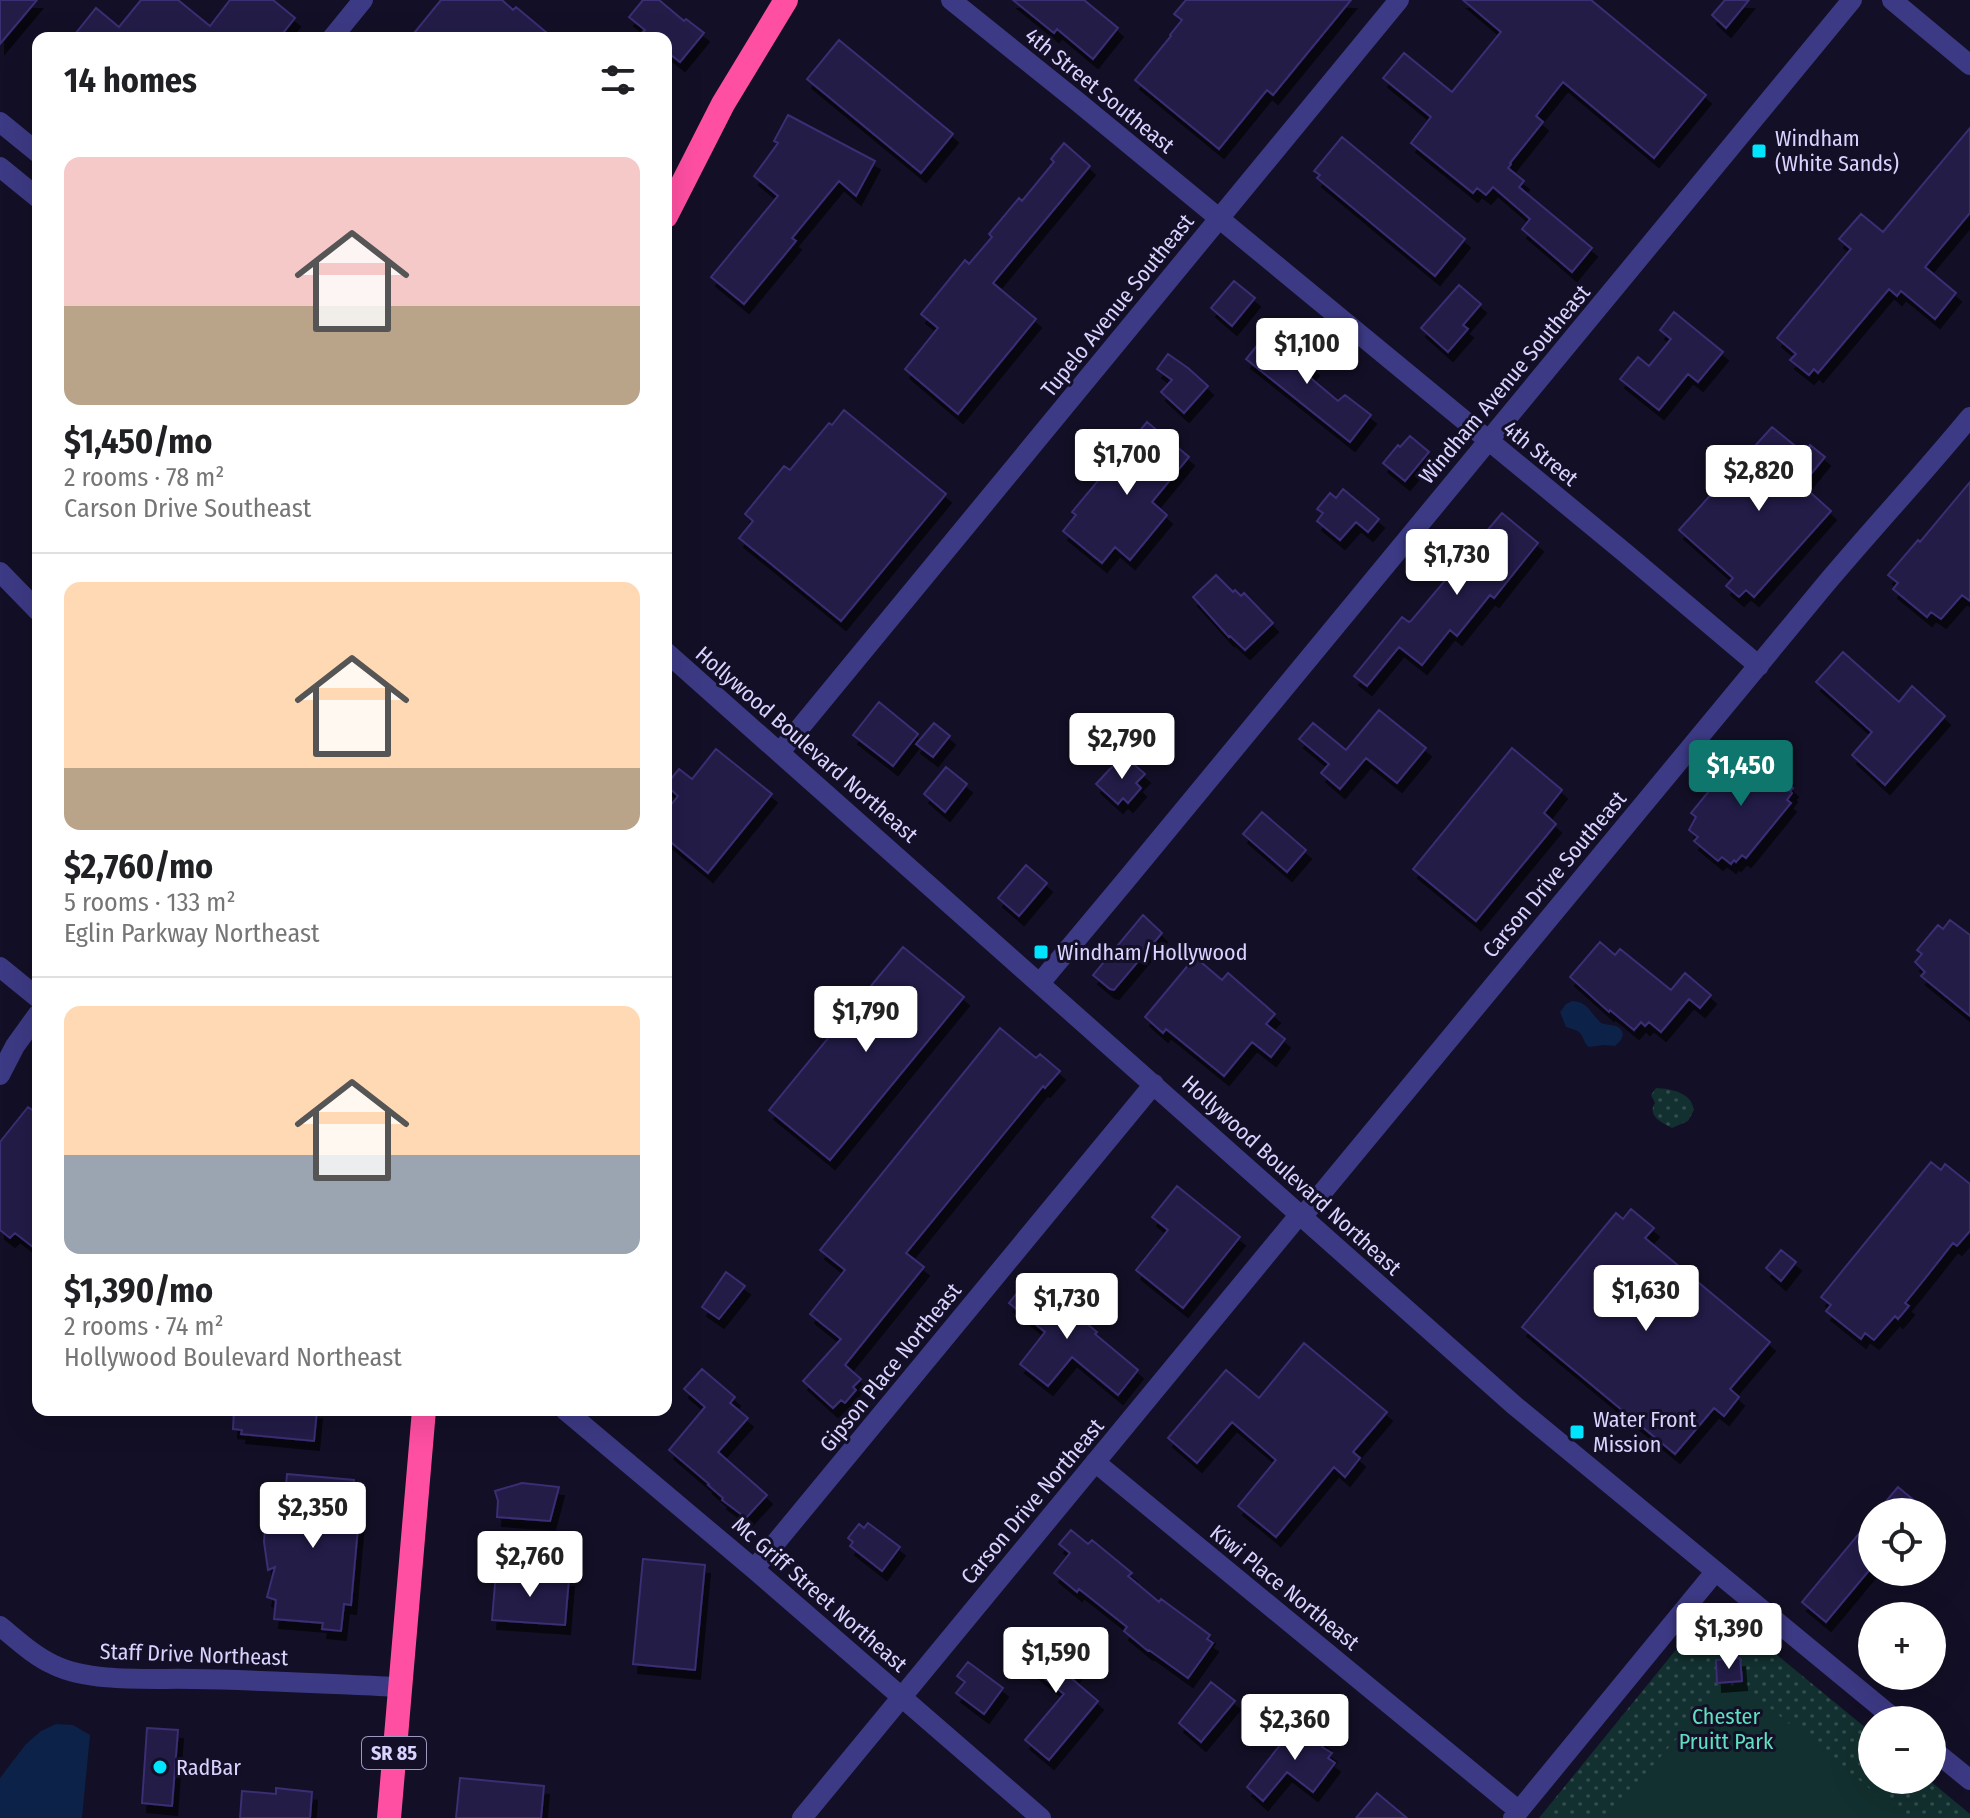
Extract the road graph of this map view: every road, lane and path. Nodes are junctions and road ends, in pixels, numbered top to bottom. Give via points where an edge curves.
1 (363, 0) edge
2 (786, 0) edge
3 (951, 0) edge
4 (1399, 0) edge
5 (1852, 0) edge
6 (1892, 0) edge
7 (337, 32) edge
8 (1970, 65) edge
9 (0, 122) edge
10 (32, 148) edge
11 (0, 167) edge
12 (32, 193) edge
13 (672, 204) edge
14 (1219, 219) junction
15 (1970, 417) edge
16 (1488, 441) junction
17 (0, 572) edge
18 (32, 605) edge
19 (672, 657) edge
20 (1759, 666) junction
21 (780, 752) junction
22 (0, 967) edge
23 (1040, 983) junction
24 (32, 993) edge
25 (32, 1022) edge
26 (0, 1075) edge
27 (1154, 1084) junction
28 (1300, 1214) junction
29 (423, 1416) edge
30 (572, 1416) edge
31 (1095, 1462) junction
32 (754, 1569) junction
33 (1715, 1572) junction
34 (0, 1626) edge
35 (400, 1687) junction
36 (902, 1697) junction
37 (1879, 1706) edge
38 (1946, 1760) edge
39 (1970, 1780) edge
40 (1516, 1814) edge
41 (389, 1818) edge
42 (802, 1818) edge
43 (1041, 1818) edge

1 - 7 street
2 - 13 highway via 723,104
3 - 14 street, 4th Street Southeast
4 - 14 street, Tupelo Avenue Southeast
5 - 16 street, Windham Avenue Southeast
6 - 8 street
9 - 10 street
11 - 12 street
14 - 16 street, 4th Street
14 - 21 street, Tupelo Avenue Southeast
15 - 20 street, Carson Drive Southeast
16 - 20 street, 4th Street
16 - 23 street, Windham Avenue Southeast
17 - 18 street
19 - 21 street, Hollywood Boulevard Northeast
20 - 28 street, Carson Drive Southeast
21 - 23 street, Hollywood Boulevard Northeast
22 - 24 street
23 - 27 street, Hollywood Boulevard Northeast
25 - 26 street
27 - 28 street, Hollywood Boulevard Northeast
27 - 32 street, Gipson Place Northeast
28 - 31 street, Carson Drive Northeast
28 - 33 street, Hollywood Boulevard Northeast via 1514,1405
29 - 35 highway, SR 85
30 - 32 street, Mc Griff Street Northeast
31 - 36 street, Carson Drive Northeast
31 - 40 street, Kiwi Place Northeast
32 - 36 street, Mc Griff Street Northeast
33 - 37 street, Hollywood Boulevard Northeast
33 - 40 street
34 - 35 street, Staff Drive Northeast via 33,1653 75,1672
35 - 41 highway, SR 85
36 - 42 street, Carson Drive Northeast
36 - 43 street, Mc Griff Street Northeast
38 - 39 street

